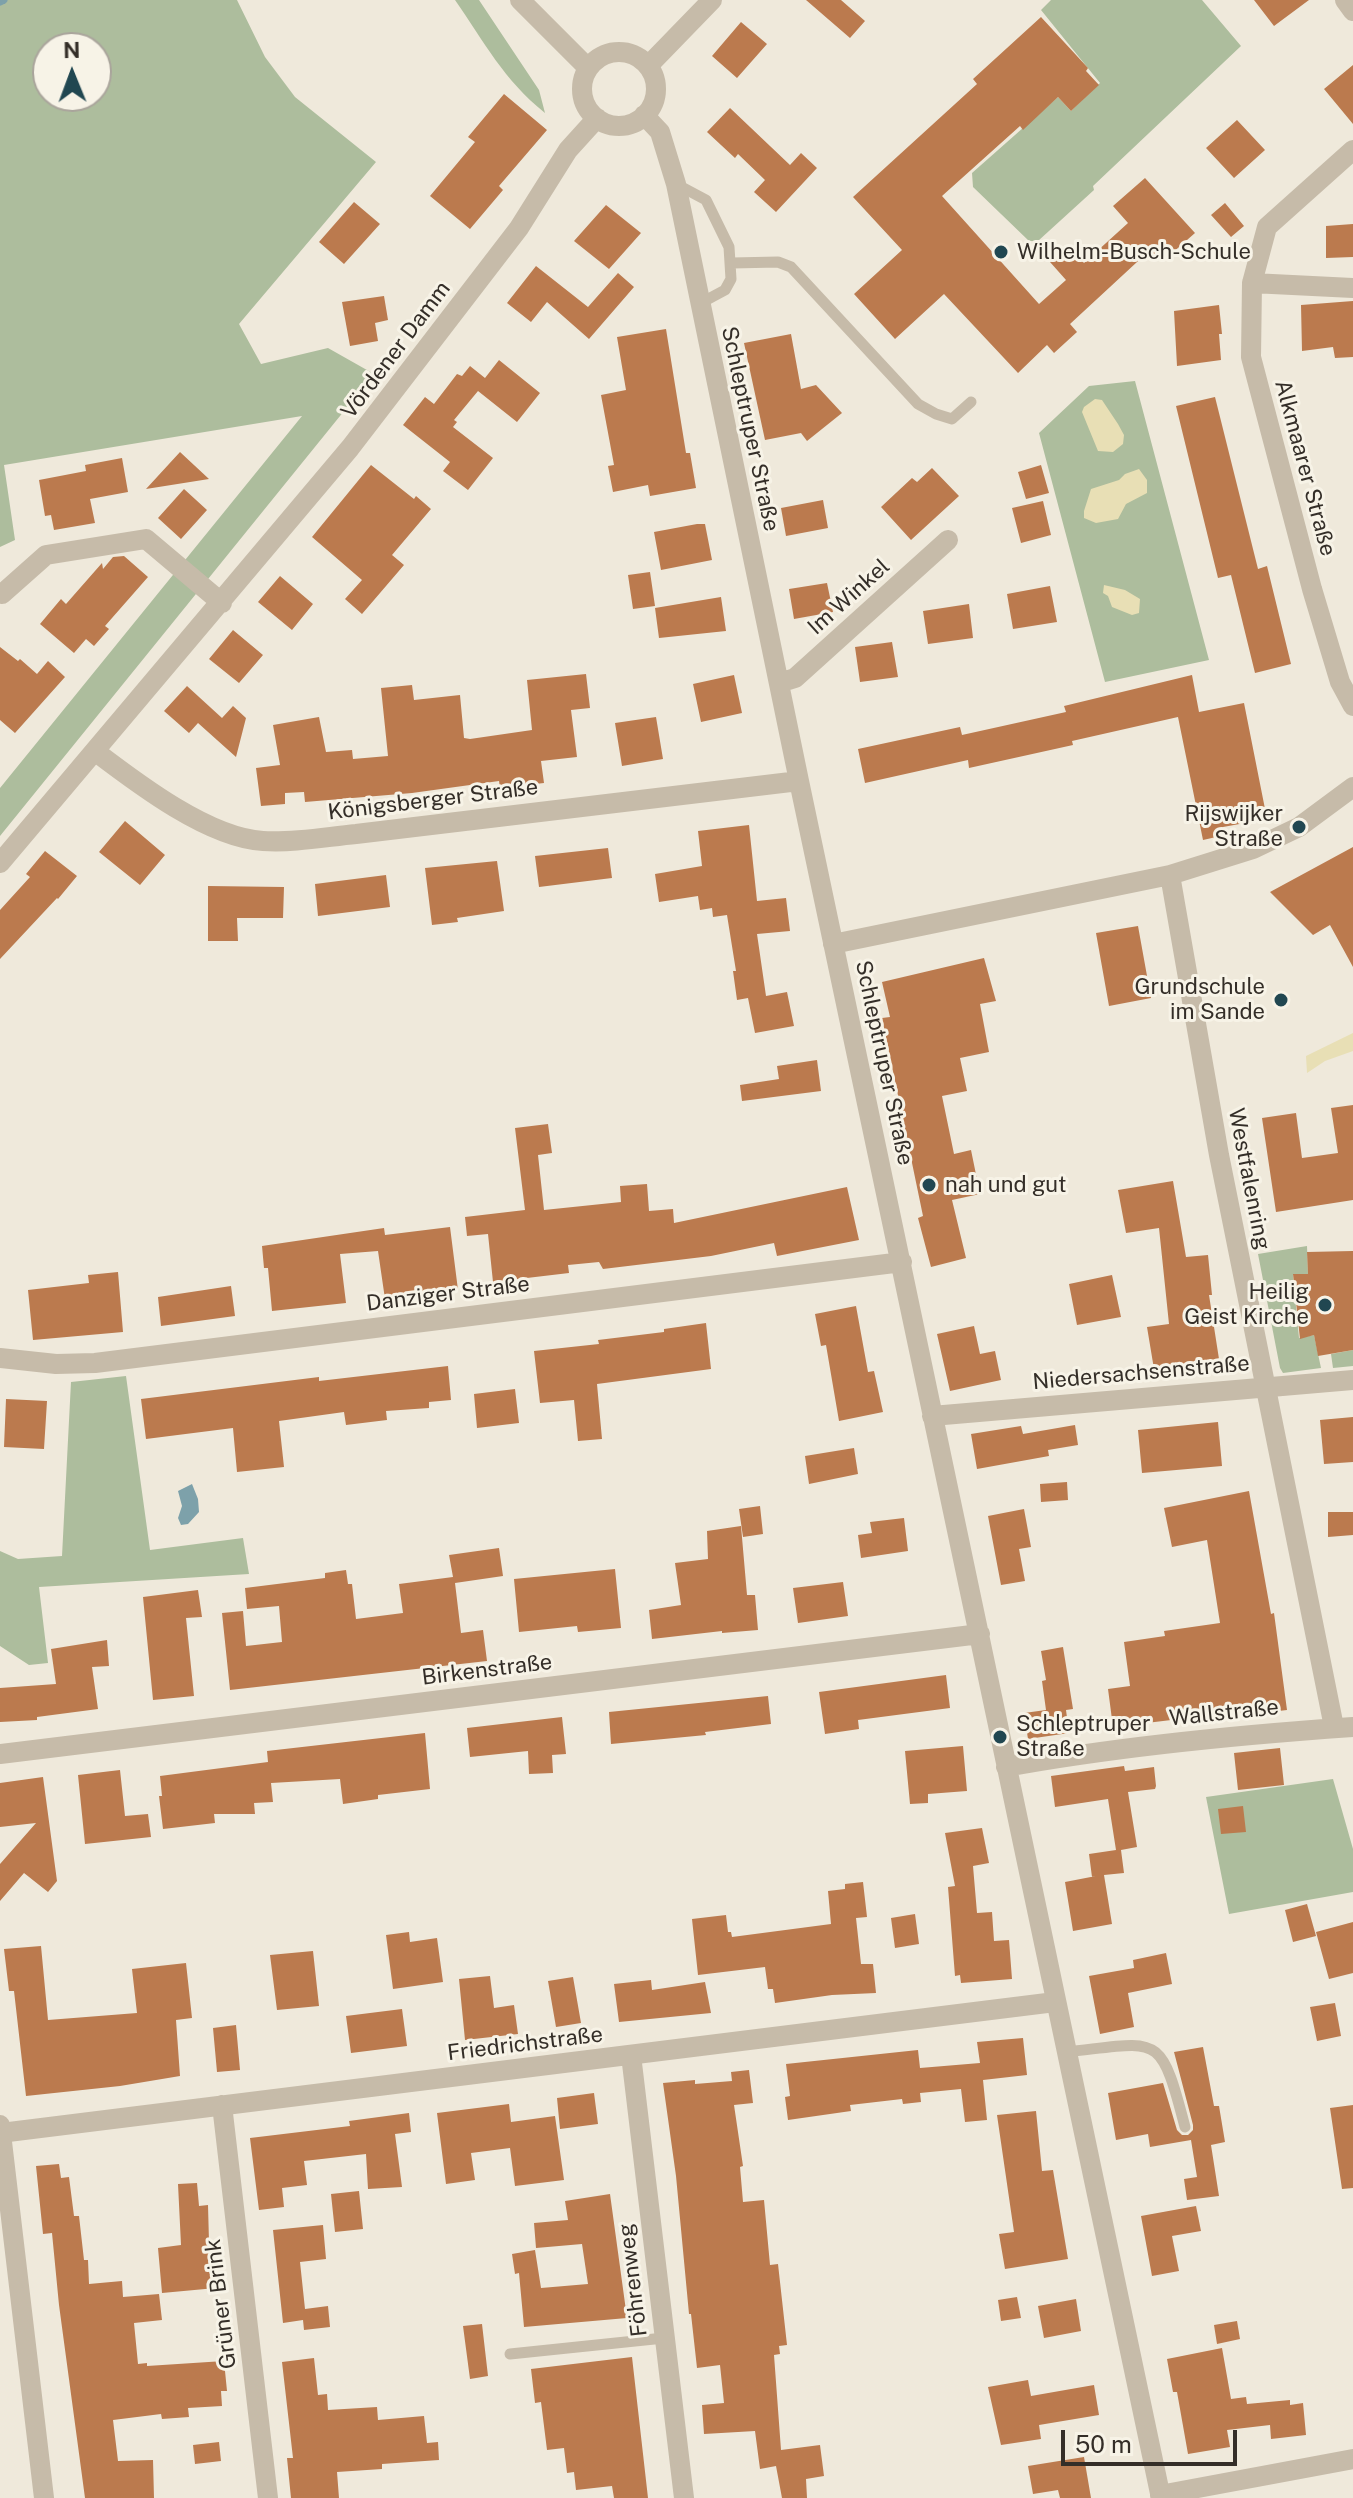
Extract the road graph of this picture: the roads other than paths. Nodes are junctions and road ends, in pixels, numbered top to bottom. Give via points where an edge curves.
1 (520, 0) edge
2 (712, 0) edge
3 (1345, 0) edge
4 (1353, 11) edge
5 (648, 66) junction
6 (588, 68) junction
7 (644, 115) junction
8 (597, 118) junction
9 (1353, 150) edge
10 (676, 184) junction
11 (732, 263) junction
12 (1252, 283) junction
13 (1353, 288) edge
14 (699, 304) junction
15 (971, 402) dead end
16 (948, 540) dead end
17 (2, 594) dead end
18 (222, 603) junction
19 (779, 683) junction
20 (1353, 706) edge
21 (96, 752) junction
22 (799, 781) junction
23 (1353, 787) edge
24 (0, 863) edge
25 (1170, 875) junction
26 (833, 944) junction
27 (902, 1262) junction
28 (0, 1358) edge
29 (1353, 1380) edge
30 (1266, 1386) junction
31 (932, 1416) junction
32 (980, 1634) junction
33 (1347, 1731) edge
34 (0, 1754) edge
35 (1006, 1767) junction
36 (1055, 2002) junction
37 (1066, 2052) junction
38 (631, 2055) junction
39 (222, 2105) junction
40 (0, 2125) edge
41 (1185, 2127) dead end
42 (0, 2133) edge
43 (664, 2338) junction
44 (510, 2354) dead end
45 (1353, 2459) edge
46 (1161, 2497) edge
47 (44, 2498) edge
48 (268, 2498) edge
49 (684, 2498) edge

1 - 6 street
2 - 5 street
3 - 4 street
5 - 6 street via 618,52
5 - 7 street via 656,86
6 - 8 street via 582,89
7 - 8 street via 616,125
7 - 10 street, Schleptruper Straße via 660,132
8 - 18 street, Vördener Damm via 568,150 519,228 350,448
9 - 12 street, Alkmaarer Straße via 1267,227
10 - 11 lane via 706,200
10 - 14 street, Schleptruper Straße
11 - 14 lane via 725,290
11 - 15 lane via 778,262 791,267 918,404 952,419
12 - 13 street
12 - 20 street, Alkmaarer Straße via 1251,357 1312,589 1340,682
14 - 19 street, Schleptruper Straße
16 - 19 street, Im Winkel via 795,678
17 - 18 street via 46,555 146,539
18 - 21 street, Vördener Damm
19 - 22 street, Schleptruper Straße
21 - 22 street, Königsberger Straße via 135,782 217,829 262,841
21 - 24 street, Vördener Damm
22 - 26 street, Schleptruper Straße
23 - 25 street via 1287,833
25 - 26 street
25 - 30 street, Westfalenring
26 - 27 street, Schleptruper Straße
27 - 28 street, Danziger Straße via 95,1363
27 - 31 street, Schleptruper Straße
29 - 30 street, Niedersachsenstraße
30 - 31 street, Niedersachsenstraße
30 - 33 street, Westfalenring
31 - 32 street, Schleptruper Straße
32 - 34 street, Birkenstraße
32 - 35 street, Schleptruper Straße
33 - 35 street, Wallstraße via 1134,1747
35 - 36 street, Schleptruper Straße
36 - 37 street, Schleptruper Straße
36 - 38 street, Friedrichstraße
37 - 41 lane via 1137,2045 1155,2049 1170,2074
37 - 46 street, Schleptruper Straße
38 - 39 street, Friedrichstraße
38 - 43 street, Föhrenweg
39 - 42 street, Friedrichstraße
39 - 48 street, Grüner Brink
40 - 42 street
42 - 47 street
43 - 44 lane
43 - 49 street, Föhrenweg
45 - 46 street

